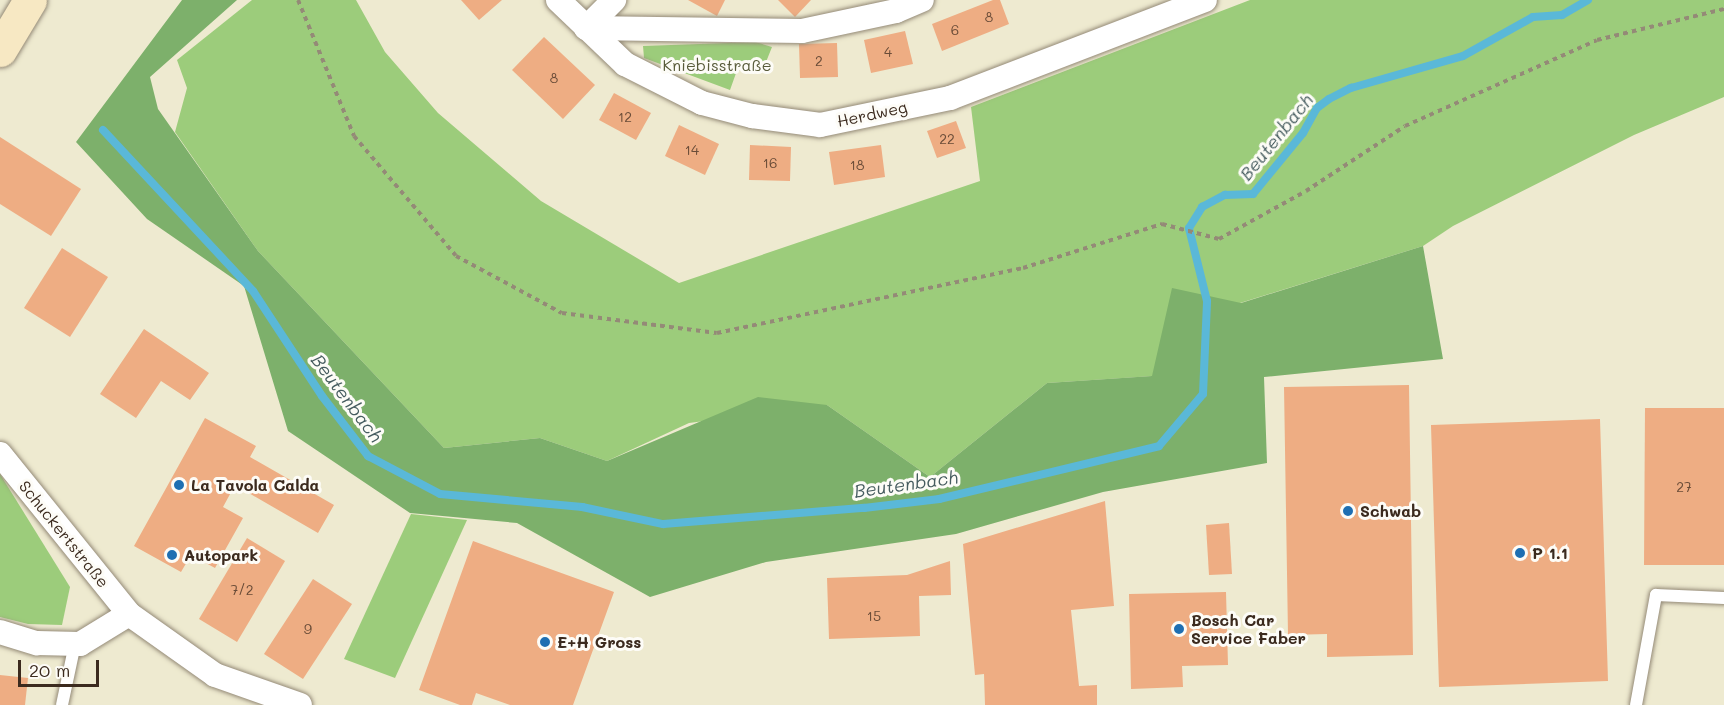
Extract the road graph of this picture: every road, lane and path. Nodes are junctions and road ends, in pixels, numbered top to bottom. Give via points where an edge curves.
1 (30, 0) edge
2 (298, 0) edge
3 (558, 0) edge
4 (614, 0) edge
5 (922, 0) edge
6 (1205, 0) edge
7 (1724, 9) edge
8 (586, 28) junction
9 (0, 50) edge
10 (0, 454) edge
11 (1724, 598) edge
12 (129, 614) junction
13 (0, 632) edge
14 (75, 644) junction
15 (292, 704) edge
16 (62, 705) edge
17 (1636, 705) edge

1 - 9 main road
2 - 7 path via 354,136 456,256 562,313 717,333 1023,268 1162,224 1219,239 1306,191 1405,126 1597,40
3 - 8 street, Herdweg
4 - 8 street
5 - 8 street via 896,11 802,32
6 - 8 street, Herdweg via 950,98 820,125 752,116 702,103 626,64
10 - 12 street, Schuckertstraße
11 - 17 lane via 1656,595
12 - 14 street
12 - 15 street, Schuckertstraße via 214,675
13 - 14 street via 37,643
14 - 16 lane

